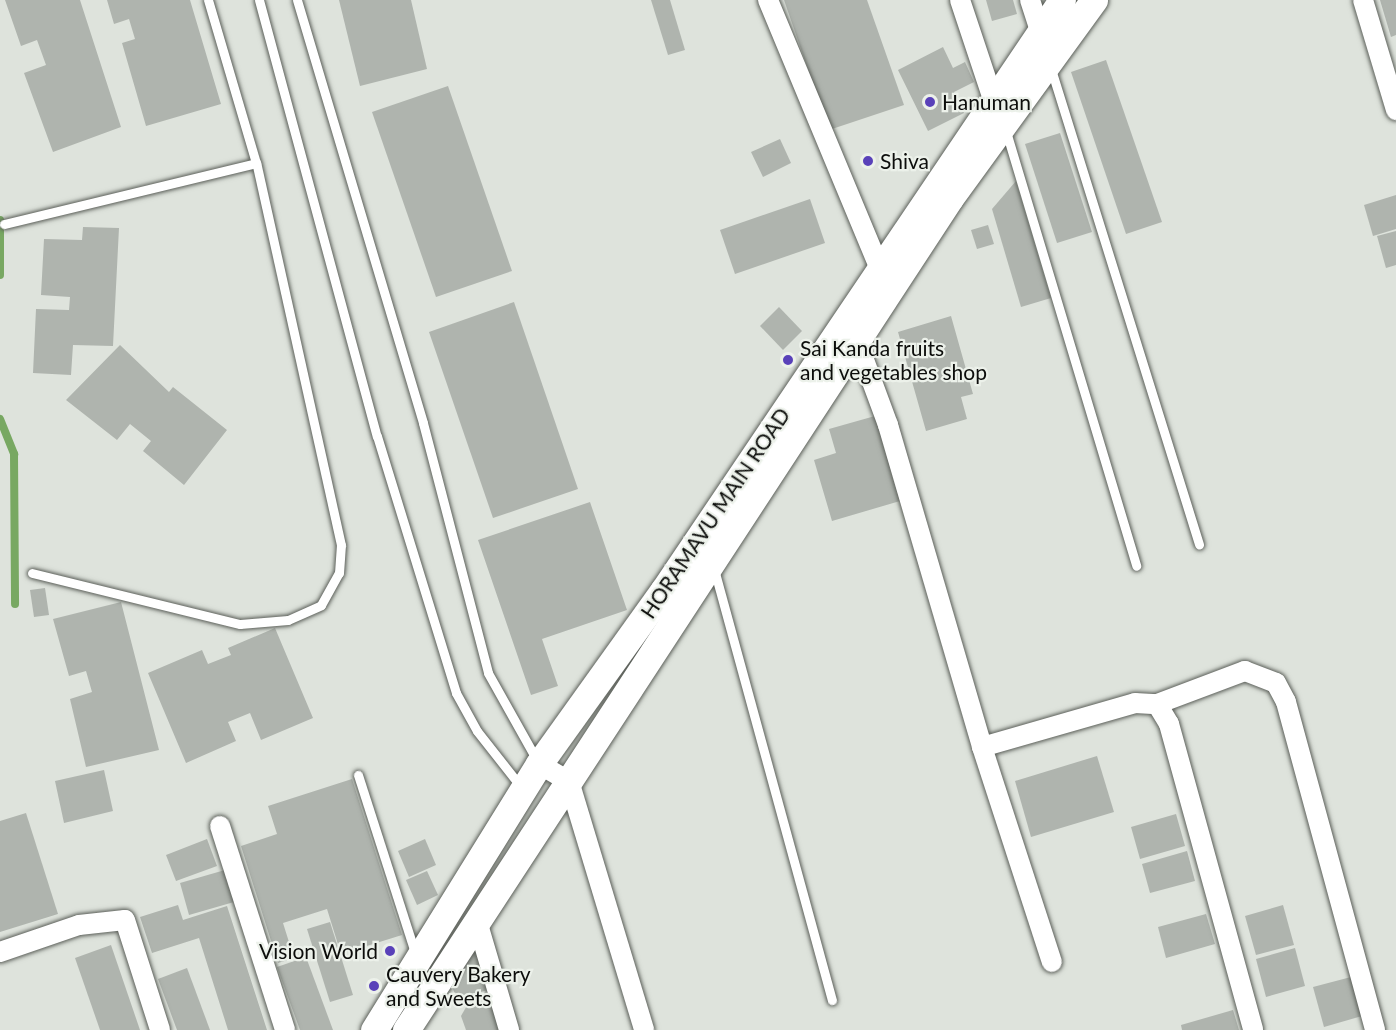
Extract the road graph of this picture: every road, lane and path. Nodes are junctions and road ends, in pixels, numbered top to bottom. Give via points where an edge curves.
1 (208, 0) edge
2 (259, 0) edge
3 (297, 0) edge
4 (768, 0) edge
5 (960, 0) edge
6 (1030, 0) edge
7 (1062, 0) edge
8 (1094, 0) edge
9 (1363, 0) edge
10 (1039, 29) junction
11 (1049, 61) junction
12 (1396, 110) edge
13 (998, 112) junction
14 (256, 163) junction
15 (3, 224) dead end
16 (879, 267) junction
17 (848, 334) junction
18 (1199, 545) dead end
19 (693, 547) junction
20 (713, 565) junction
21 (1137, 566) dead end
22 (32, 573) dead end
23 (1156, 704) junction
24 (982, 747) junction
25 (539, 764) junction
26 (358, 776) dead end
27 (569, 781) junction
28 (523, 788) junction
29 (220, 826) dead end
30 (477, 921) junction
31 (0, 952) edge
32 (417, 961) junction
33 (1052, 962) dead end
34 (832, 1000) dead end
35 (160, 1030) edge
36 (285, 1030) edge
37 (374, 1030) edge
38 (406, 1030) edge
39 (509, 1030) edge
40 (644, 1030) edge
41 (1253, 1030) edge
42 (1375, 1030) edge

1 - 14 lane
2 - 28 lane via 377,436 456,693 477,731
3 - 25 lane via 423,423 488,673
4 - 16 street
5 - 13 street
6 - 10 street
7 - 10 main road, HORAMAVU MAIN ROAD
8 - 11 main road, HORAMAVU MAIN ROAD
9 - 12 street
10 - 11 street
10 - 13 main road, HORAMAVU MAIN ROAD
11 - 13 main road, HORAMAVU MAIN ROAD
11 - 18 lane
13 - 16 main road, HORAMAVU MAIN ROAD
13 - 17 main road, HORAMAVU MAIN ROAD
13 - 21 lane
14 - 15 lane
14 - 22 lane via 341,544 339,573 321,605 288,620 240,624
16 - 17 main road, HORAMAVU MAIN ROAD
17 - 19 main road, HORAMAVU MAIN ROAD
17 - 20 main road, HORAMAVU MAIN ROAD
17 - 24 street via 891,436
19 - 20 lane
19 - 25 main road, HORAMAVU MAIN ROAD
20 - 27 main road, HORAMAVU MAIN ROAD
20 - 34 lane
23 - 24 street via 1135,703
23 - 41 street via 1169,724
23 - 42 street via 1245,670 1276,683 1286,702
24 - 33 street
25 - 27 street
25 - 28 main road, HORAMAVU MAIN ROAD
26 - 32 lane
27 - 30 main road, HORAMAVU MAIN ROAD
27 - 40 street
28 - 32 main road, HORAMAVU MAIN ROAD
29 - 36 street
30 - 38 main road, HORAMAVU MAIN ROAD
30 - 39 street
31 - 35 street via 79,925 125,920
32 - 37 main road, HORAMAVU MAIN ROAD

